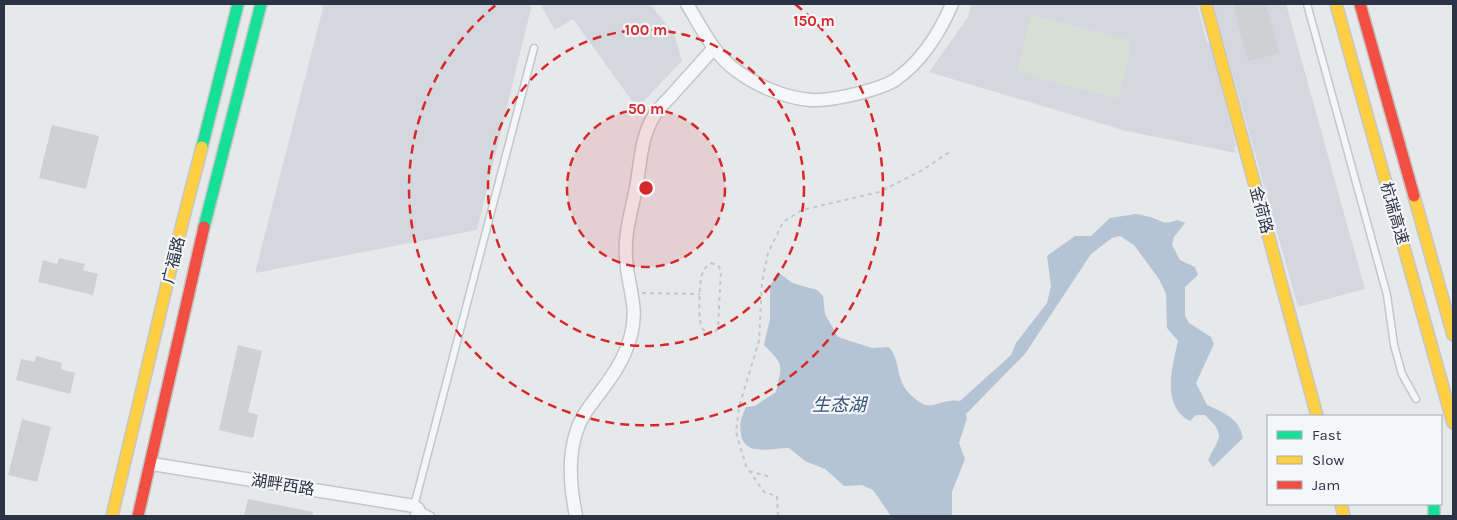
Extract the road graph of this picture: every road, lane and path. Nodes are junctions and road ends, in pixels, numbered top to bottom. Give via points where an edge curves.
1 (238, 4) edge
2 (261, 4) edge
3 (687, 4) edge
4 (952, 4) edge
5 (1206, 4) edge
6 (1307, 4) edge
7 (1336, 4) edge
8 (1360, 4) edge
9 (534, 48) dead end
10 (714, 48) junction
11 (951, 151) dead end
12 (632, 292) junction
13 (700, 294) junction
14 (1422, 311) junction
15 (1453, 335) edge
16 (1435, 398) dead end
17 (1416, 399) dead end
18 (1317, 415) edge
19 (1453, 423) edge
20 (152, 464) junction
21 (749, 471) junction
22 (770, 477) dead end
23 (416, 510) edge
24 (112, 516) edge
25 (138, 516) edge
26 (431, 516) edge
27 (576, 516) edge
28 (778, 516) edge

1 - 24 main road, 广福路
2 - 20 main road, 广福路 via 240,78 169,376
3 - 10 street
4 - 10 street via 927,48 894,80 837,99 810,100 778,93 735,70
5 - 18 main road, 金荷路
6 - 17 lane via 1387,295 1402,374
7 - 14 main road, 杭瑞高速
8 - 15 main road, 杭瑞高速
9 - 23 lane
10 - 12 street via 654,115 643,141 627,234 626,257
11 - 21 path via 921,171 879,192 802,210 783,222 768,253 762,282 759,341 739,407 736,432
12 - 13 path
12 - 27 street via 635,304 633,327 621,364 586,411 576,434 570,484
13 - 13 path via 706,266 711,263 718,265 718,327 715,333 709,334 700,324
14 - 16 main road
14 - 19 main road, 杭瑞高速
20 - 23 street, 湖畔西路
20 - 25 main road, 广福路
21 - 22 path
21 - 28 path via 764,492 777,496
23 - 26 lane

